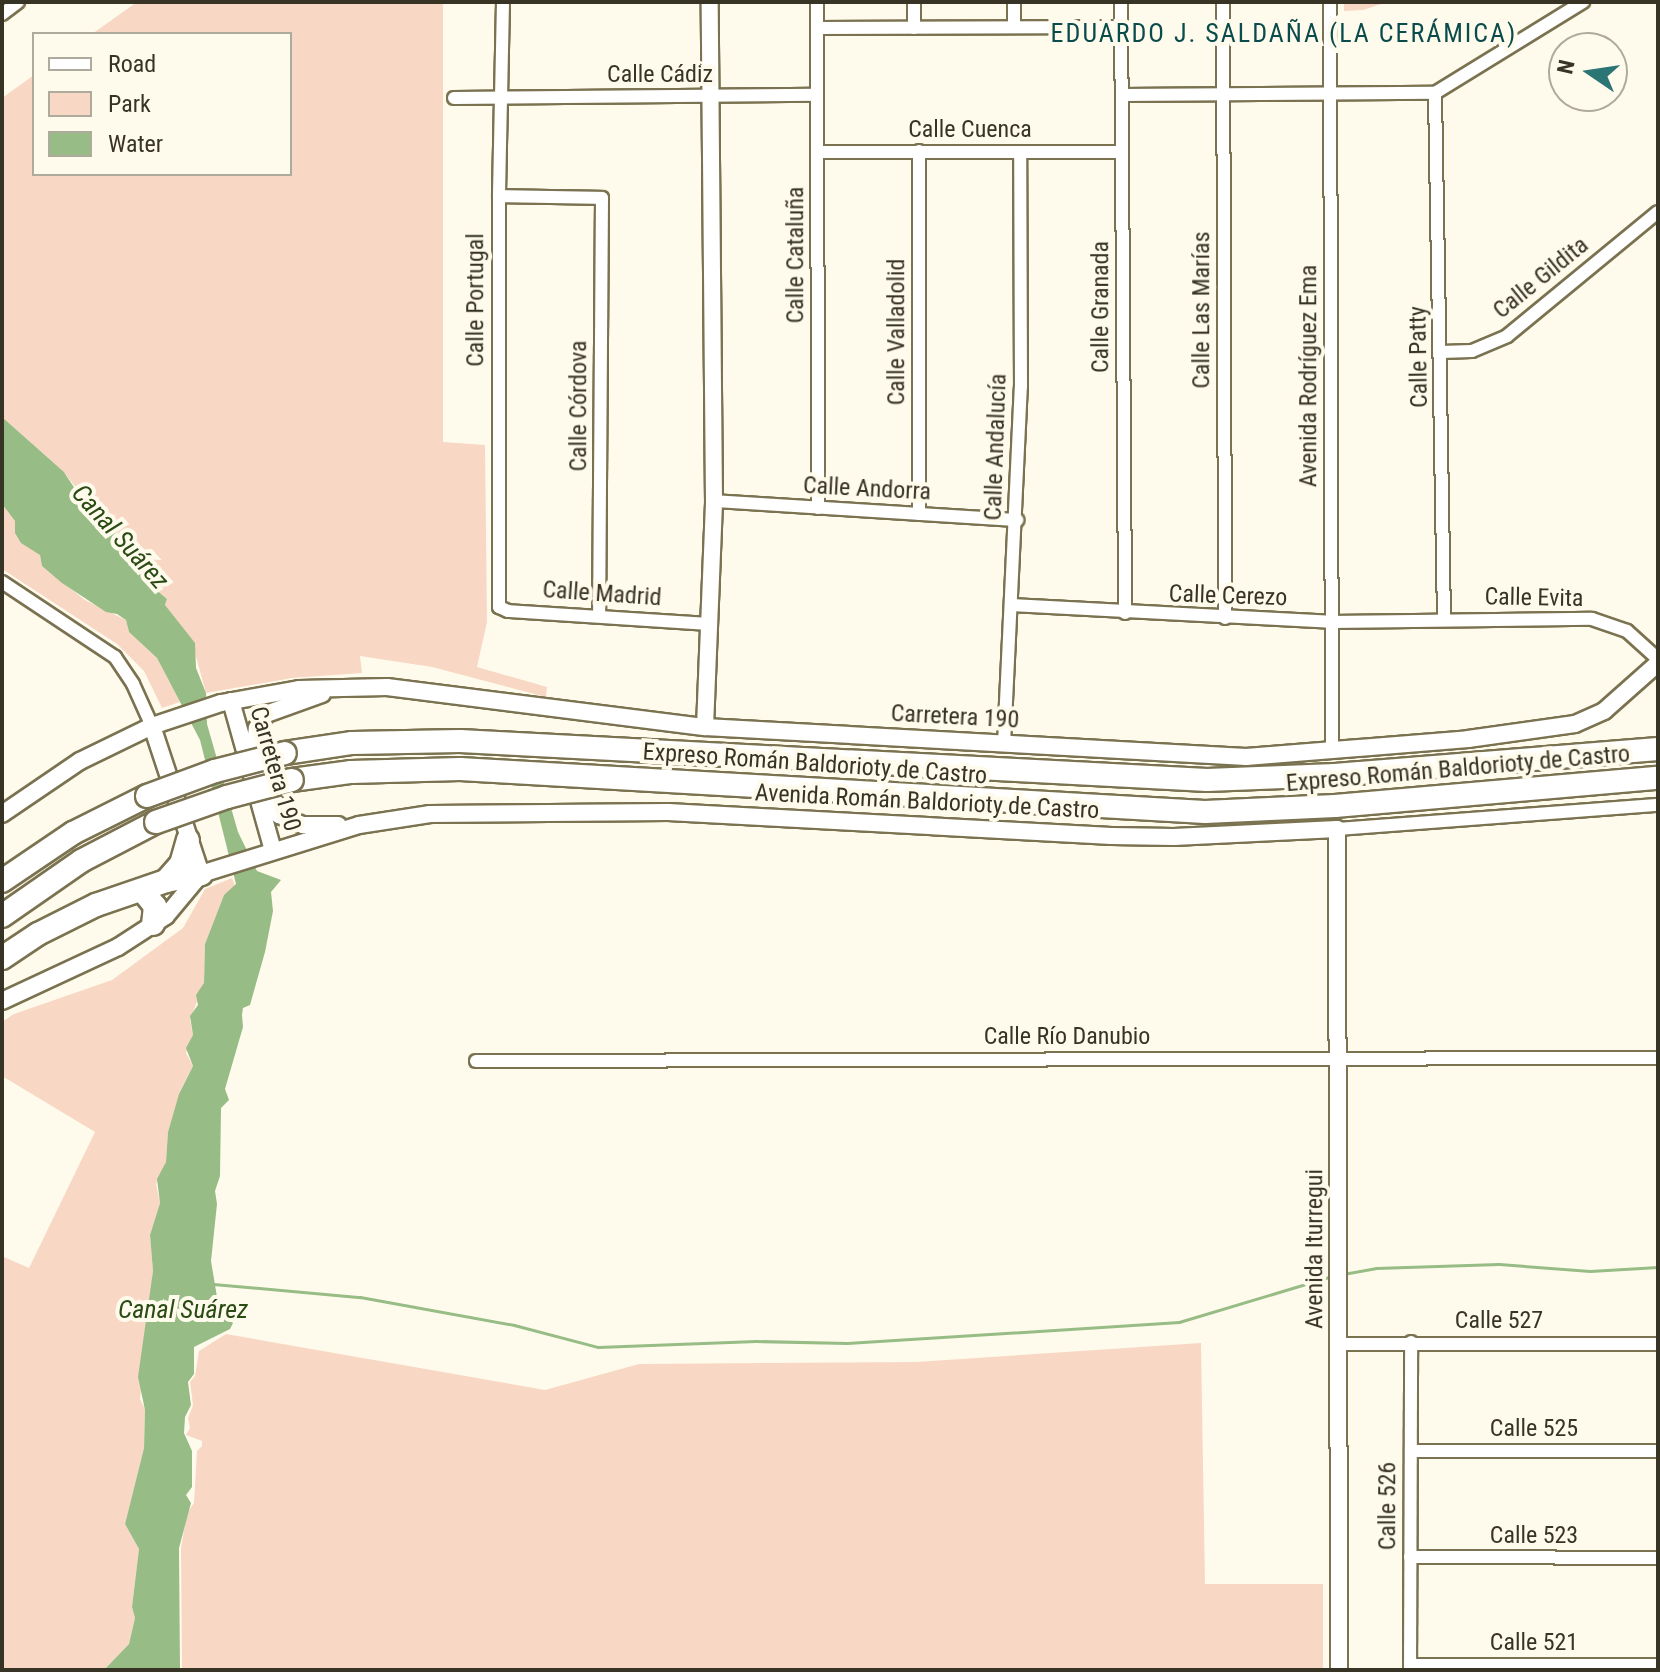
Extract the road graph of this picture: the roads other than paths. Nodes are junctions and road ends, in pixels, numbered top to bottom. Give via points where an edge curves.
1 (18, 2) edge
2 (503, 2) edge
3 (710, 2) edge
4 (817, 2) edge
5 (914, 2) edge
6 (1014, 2) edge
7 (1121, 2) edge
8 (1223, 2) edge
9 (1330, 2) edge
10 (1583, 2) edge
11 (2, 14) edge
12 (1014, 25) junction
13 (1121, 27) junction
14 (817, 28) junction
15 (914, 28) junction
16 (1435, 93) junction
17 (1223, 94) junction
18 (1330, 94) junction
19 (817, 95) junction
20 (1122, 95) junction
21 (503, 97) junction
22 (710, 97) junction
23 (454, 98) dead end
24 (919, 151) junction
25 (818, 152) junction
26 (1020, 152) junction
27 (1122, 152) junction
28 (499, 196) junction
29 (1658, 212) edge
30 (1441, 352) junction
31 (714, 501) junction
32 (818, 508) junction
33 (919, 514) junction
34 (1017, 520) junction
35 (2, 582) edge
36 (498, 598) joint
37 (1011, 605) junction
38 (1125, 613) junction
39 (599, 615) junction
40 (1225, 618) junction
41 (1444, 619) junction
42 (1331, 622) junction
43 (711, 624) junction
44 (1658, 661) edge
45 (343, 686) junction
46 (226, 702) junction
47 (152, 726) junction
48 (705, 727) junction
49 (1004, 744) junction
50 (1658, 749) edge
51 (1332, 751) junction
52 (1658, 778) edge
53 (1658, 805) edge
54 (2, 814) edge
55 (359, 825) junction
56 (1337, 829) junction
57 (188, 840) junction
58 (278, 849) junction
59 (210, 871) junction
60 (2, 881) edge
61 (166, 881) junction
62 (142, 890) junction
63 (2, 916) edge
64 (153, 924) junction
65 (2, 958) edge
66 (2, 1001) edge
67 (1339, 1058) junction
68 (1658, 1058) edge
69 (476, 1061) dead end
70 (1411, 1342) junction
71 (1339, 1344) junction
72 (1658, 1344) edge
73 (1411, 1451) junction
74 (1658, 1451) edge
75 (1410, 1557) junction
76 (1658, 1558) edge
77 (1658, 1665) edge
78 (1410, 1667) edge
79 (1339, 1670) edge

1 - 11 street
2 - 21 street, Calle Portugal
3 - 22 street
4 - 14 street, Calle Cataluña
5 - 15 street
6 - 12 street
7 - 13 street, Calle Granada
8 - 17 street, Calle Las Marías
9 - 18 street, Avenida Rodríguez Ema
10 - 16 street
12 - 13 street
12 - 15 street
13 - 20 street, Calle Granada
14 - 15 street
14 - 19 street, Calle Cataluña
16 - 18 street
16 - 30 street, Calle Patty
17 - 18 street
17 - 20 street
17 - 40 street, Calle Las Marías
18 - 42 street, Avenida Rodríguez Ema
19 - 22 street, Calle Cádiz
19 - 25 street, Calle Cataluña
20 - 27 street, Calle Granada
21 - 22 street, Calle Cádiz
21 - 23 street, Calle Cádiz
21 - 28 street, Calle Portugal
22 - 31 street
24 - 25 street, Calle Cuenca
24 - 26 street, Calle Cuenca
24 - 33 street, Calle Valladolid
25 - 32 street, Calle Cataluña
26 - 27 street, Calle Cuenca
26 - 34 street, Calle Andalucía
27 - 38 street, Calle Granada
28 - 36 street, Calle Portugal
28 - 39 street, Calle Córdova via 602,198
29 - 30 street, Calle Gildita via 1507,336 1472,351
30 - 41 street, Calle Patty
31 - 32 street, Calle Andorra
31 - 43 street
32 - 33 street, Calle Andorra
33 - 34 street, Calle Andorra
34 - 37 street, Calle Andalucía
35 - 47 street via 115,657
36 - 39 street, Calle Madrid via 499,607 508,611
37 - 38 street, Calle Cerezo
37 - 49 street, Calle Andalucía
38 - 40 street, Calle Cerezo
39 - 43 street, Calle Madrid
40 - 42 street, Calle Cerezo
41 - 42 street, Calle Cerezo
41 - 44 street, Calle Evita via 1592,619 1627,631
42 - 51 street, Avenida Rodríguez Ema
43 - 48 street
44 - 51 street, Carretera 190 via 1604,711 1575,724
45 - 46 street, Carretera 190
45 - 48 street, Carretera 190
45 - 55 street via 266,714 255,742 279,815 303,825
46 - 47 street, Carretera 190
46 - 58 street, Carretera 190
47 - 54 street, Carretera 190 via 80,761
47 - 57 street
48 - 49 street, Carretera 190
49 - 51 street, Carretera 190 via 1220,757
50 - 60 highway, Expreso Román Baldorioty de Castro, bridge via 1207,780 460,741 352,743 215,771 147,796 73,833
52 - 63 highway, Expreso Román Baldorioty de Castro, bridge via 1205,812 460,769 351,772 292,780 156,822 81,861
53 - 56 street, Avenida Román Baldorioty de Castro
55 - 56 street, Avenida Román Baldorioty de Castro via 430,814 668,812 1111,836
55 - 58 street, Avenida Román Baldorioty de Castro
56 - 67 street, Avenida Iturregui
57 - 59 street
57 - 61 highway via 181,864
58 - 59 street, Avenida Román Baldorioty de Castro
59 - 61 highway
59 - 64 street
61 - 62 highway
62 - 64 highway via 155,906
62 - 65 highway via 69,917
64 - 66 street via 118,947
67 - 68 street, Calle Río Danubio
67 - 69 street, Calle Río Danubio
67 - 71 street, Avenida Iturregui
70 - 71 street, Calle 527
70 - 72 street, Calle 527
70 - 73 street, Calle 526
71 - 79 street, Avenida Iturregui
73 - 74 street, Calle 525
73 - 75 street, Calle 526
75 - 76 street, Calle 523
75 - 78 street, Calle 526
77 - 78 street, Calle 521

